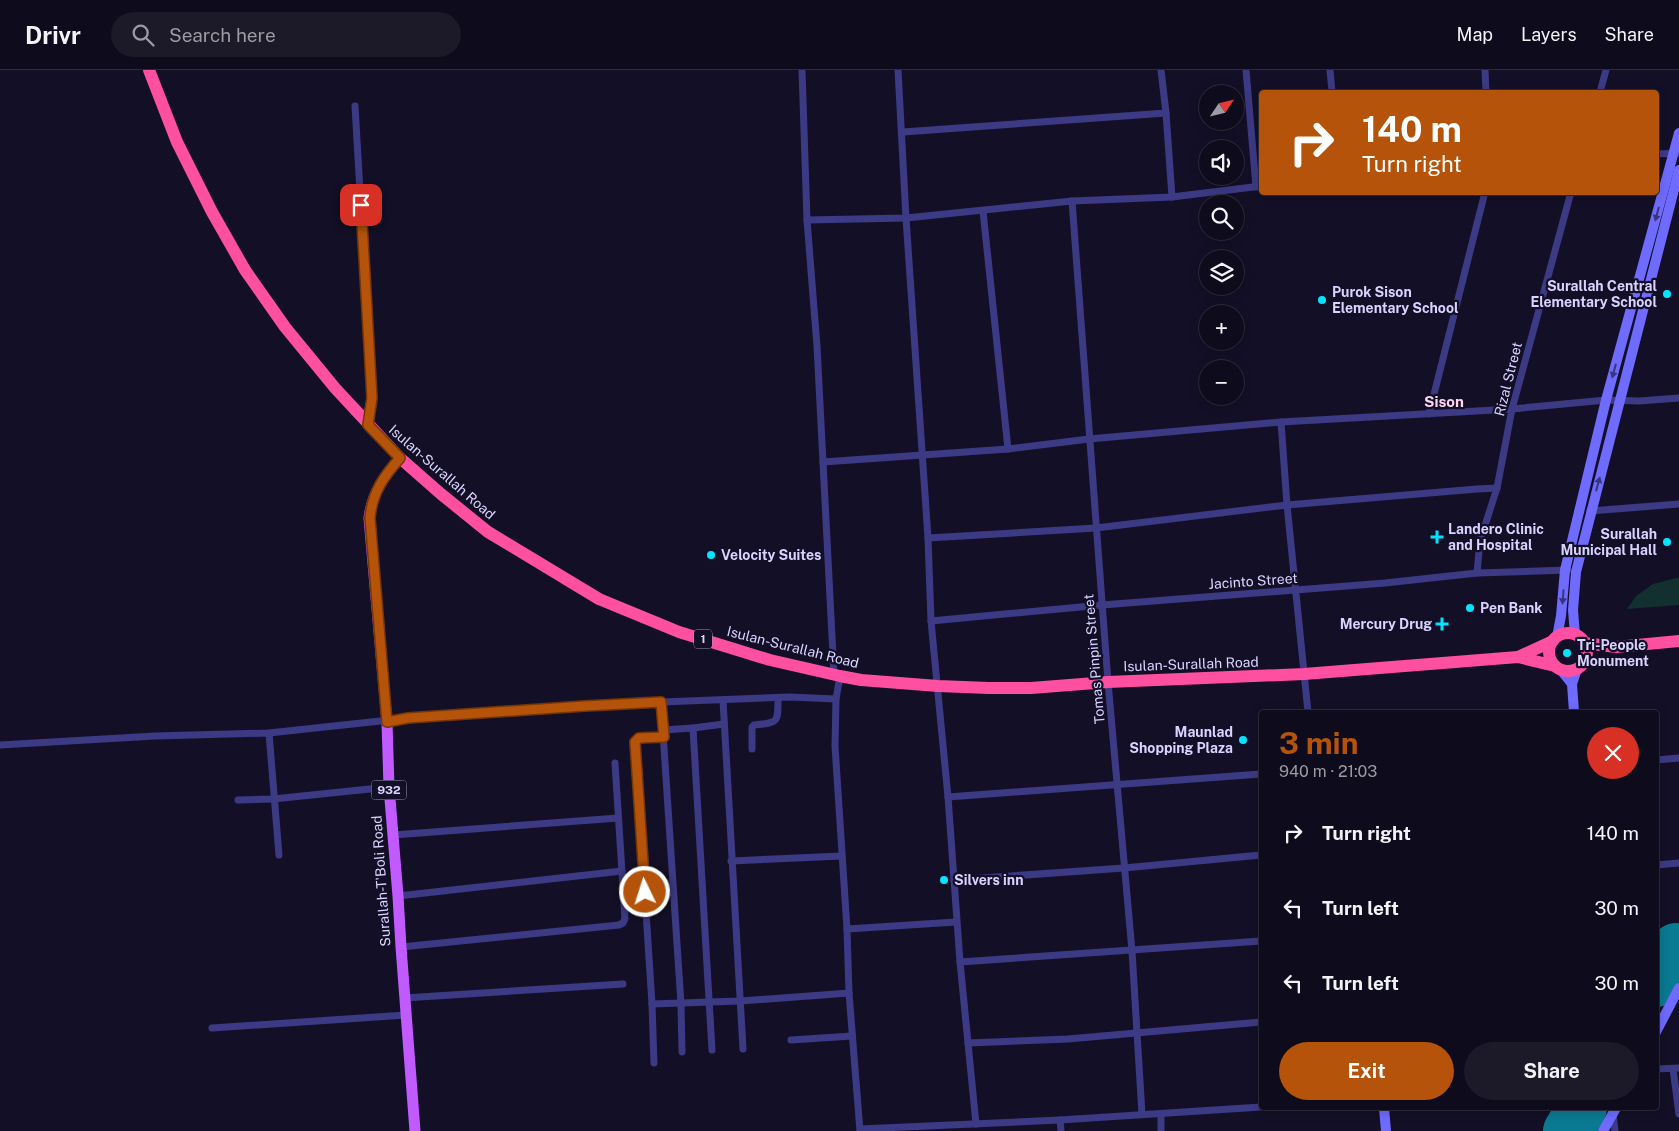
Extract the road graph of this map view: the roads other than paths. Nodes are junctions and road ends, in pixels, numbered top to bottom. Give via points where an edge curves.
1 (149, 70) edge
2 (802, 70) edge
3 (898, 70) edge
4 (1161, 70) edge
5 (1246, 70) edge
6 (1330, 70) edge
7 (1485, 70) edge
8 (1606, 70) edge
9 (1332, 90) edge
10 (1486, 90) edge
11 (1601, 90) edge
12 (356, 106) dead end
13 (1166, 114) junction
14 (903, 132) junction
15 (1679, 133) edge
16 (1677, 153) edge
17 (1659, 154) edge
18 (1679, 170) edge
19 (1259, 187) edge
20 (1484, 195) edge
21 (1570, 195) edge
22 (1172, 197) junction
23 (1072, 201) junction
24 (983, 210) junction
25 (906, 218) junction
26 (807, 220) junction
27 (1641, 273) junction
28 (1652, 276) junction
29 (1679, 398) edge
30 (1606, 400) junction
31 (1620, 401) junction
32 (1512, 409) junction
33 (1429, 414) junction
34 (1281, 422) junction
35 (368, 425) junction
36 (1089, 439) junction
37 (1008, 449) junction
38 (923, 456) junction
39 (400, 458) junction
40 (822, 462) junction
41 (1497, 488) junction
42 (1679, 504) edge
43 (1287, 505) junction
44 (1580, 508) junction
45 (1591, 511) junction
46 (1096, 528) junction
47 (928, 538) junction
48 (1565, 570) junction
49 (1576, 572) junction
50 (1477, 574) junction
51 (1297, 590) junction
52 (1102, 605) junction
53 (931, 621) junction
54 (1555, 639) junction
55 (1580, 639) junction
56 (1679, 641) edge
57 (1616, 647) junction
58 (1518, 657) junction
59 (1581, 665) junction
60 (1558, 668) junction
61 (1304, 674) junction
62 (837, 676) junction
63 (1108, 682) junction
64 (1572, 684) junction
65 (938, 686) junction
66 (778, 698) junction
67 (836, 699) junction
68 (722, 700) junction
69 (661, 702) junction
70 (1308, 710) edge
71 (1574, 710) edge
72 (387, 722) junction
73 (724, 724) junction
74 (693, 728) junction
75 (269, 733) junction
76 (664, 733) junction
77 (0, 745) edge
78 (752, 749) dead end
79 (1679, 758) edge
80 (1659, 760) edge
81 (615, 763) dead end
82 (1259, 774) edge
83 (1118, 785) junction
84 (389, 787) junction
85 (948, 797) junction
86 (273, 799) junction
87 (238, 800) dead end
88 (618, 818) junction
89 (393, 835) junction
90 (278, 855) dead end
91 (1259, 855) edge
92 (842, 856) junction
93 (731, 861) junction
94 (1679, 863) edge
95 (1659, 865) edge
96 (1124, 868) junction
97 (622, 871) junction
98 (954, 880) junction
99 (398, 896) junction
100 (956, 922) junction
101 (847, 929) junction
102 (1259, 941) edge
103 (401, 948) junction
104 (1132, 951) junction
105 (960, 962) junction
106 (623, 984) dead end
107 (1679, 988) edge
108 (849, 993) junction
109 (404, 998) junction
110 (740, 1001) junction
111 (710, 1003) junction
112 (652, 1004) junction
113 (681, 1004) junction
114 (406, 1015) junction
115 (1259, 1022) edge
116 (1659, 1026) edge
117 (212, 1028) dead end
118 (1137, 1034) junction
119 (852, 1036) junction
120 (791, 1040) dead end
121 (968, 1043) junction
122 (743, 1049) dead end
123 (712, 1050) dead end
124 (682, 1052) dead end
125 (654, 1063) dead end
126 (1676, 1068) edge
127 (1659, 1069) edge
128 (1259, 1107) edge
129 (1384, 1110) edge
130 (1614, 1110) edge
131 (1142, 1114) junction
132 (1161, 1114) junction
133 (1679, 1114) edge
134 (1060, 1120) junction
135 (976, 1124) junction
136 (860, 1130) edge
137 (415, 1131) edge
138 (1061, 1131) edge
139 (1161, 1131) edge
140 (1386, 1131) edge
141 (1603, 1131) edge
142 (1616, 1131) edge

1 - 35 highway, Isulan-Surallah Road / 1 via 177,142 245,270 285,327
2 - 26 street
3 - 14 street
4 - 13 street
5 - 19 street
6 - 9 street
7 - 10 street
8 - 11 street
12 - 35 street via 372,398
13 - 14 street
13 - 22 street
14 - 25 street
15 - 16 street
16 - 17 street
16 -> 27 street
18 - 28 street
19 - 22 street
20 - 33 street
21 - 32 street, Rizal Street
22 - 23 street
23 - 24 street
23 - 36 street, Tomas Pinpin Street
24 - 25 street
24 - 37 street
25 - 26 street
25 - 38 street
26 - 40 street
27 - 28 street
27 -> 30 street
28 - 31 street
29 - 31 street
30 - 31 street
30 - 32 street
30 - 44 street
45 -> 31 street
32 - 33 street
32 - 41 street, Rizal Street
33 - 34 street
34 - 36 street
34 - 43 street
35 - 39 highway, Isulan-Surallah Road / 1
36 - 37 street
36 - 46 street, Tomas Pinpin Street
37 - 38 street
38 - 40 street
38 - 47 street
39 - 62 highway, Isulan-Surallah Road / 1 via 488,532 599,599 679,632 770,660
39 - 72 main road, Surallah-T'Boli Road / 932 via 375,492 370,518
40 - 62 street
41 - 43 street
41 - 50 street, Rizal Street via 1480,541
42 - 45 street
43 - 46 street
43 - 51 street
44 - 45 street
44 - 48 street
45 - 49 street
46 - 47 street
46 - 52 street, Tomas Pinpin Street
47 - 53 street
48 - 49 street, Jacinto Street
48 - 50 street, Jacinto Street
48 -> 54 street via 1561,616
49 - 55 street via 1574,610
50 - 51 street, Jacinto Street
51 - 52 street, Jacinto Street
51 - 61 street
52 - 53 street, Jacinto Street
52 - 63 street, Tomas Pinpin Street
53 - 65 street
54 - 55 highway, 1 via 1569,633
54 - 58 highway, Isulan-Surallah Road / 1
54 - 60 highway via 1549,650
55 - 57 highway, 1
55 - 59 highway via 1587,649
56 - 57 highway, 1
57 - 59 highway, 1
58 - 60 highway, Isulan-Surallah Road / 1
58 - 61 highway, Isulan-Surallah Road / 1
59 - 60 highway, 1 via 1572,671
59 - 64 street
60 - 64 street
61 - 63 highway, Isulan-Surallah Road / 1
61 - 70 street
62 - 65 highway, Isulan-Surallah Road / 1
62 - 67 street
63 - 65 highway, Isulan-Surallah Road / 1 via 1031,688
63 - 83 street, Tomas Pinpin Street
64 - 71 street
65 - 85 street
66 - 67 street
66 - 68 street
66 - 78 street via 776,720 752,727
67 - 92 street via 835,746
68 - 69 street
68 - 73 street
69 - 72 street
69 - 76 street
72 - 75 street
72 - 84 main road, Surallah-T'Boli Road / 932
73 - 74 street
73 - 93 street
74 - 76 street
74 - 111 street
75 - 77 street
75 - 86 street
76 - 112 street via 639,738 635,744
76 - 113 street
79 - 80 street
81 - 88 street
82 - 83 street
83 - 85 street
83 - 96 street, Tomas Pinpin Street
84 - 86 street
84 - 89 main road, Surallah-T'Boli Road / 932
85 - 98 street
86 - 87 street
86 - 90 street
88 - 89 street
88 - 97 street
89 - 99 main road, Surallah-T'Boli Road / 932
91 - 96 street
92 - 93 street
92 - 101 street
93 - 110 street
94 - 95 street
96 - 98 street
96 - 104 street, Tomas Pinpin Street
97 - 99 street
97 - 103 street via 625,919 621,924
98 - 100 street
99 - 103 main road, Surallah-T'Boli Road / 932
100 - 101 street
100 - 105 street
101 - 108 street
102 - 104 street
103 - 109 main road, Surallah-T'Boli Road / 932
104 - 105 street
104 - 118 street, Tomas Pinpin Street
105 - 121 street
106 - 109 street
107 - 116 street
108 - 110 street
108 - 119 street
109 - 114 main road, Surallah-T'Boli Road / 932
110 - 111 street
110 - 122 street
111 - 113 street
111 - 123 street
112 - 113 street
112 - 125 street
113 - 124 street
114 - 117 street
114 - 137 main road, Surallah-T'Boli Road / 932
115 - 118 street
118 - 121 street
118 - 131 street, Tomas Pinpin Street
119 - 120 street
119 - 136 street
121 - 135 street
126 - 127 street
126 - 133 street
128 - 132 street
129 - 140 street
130 - 141 street
130 - 142 street
131 - 132 street
131 - 134 street
132 - 139 street
134 - 135 street
134 - 138 street
135 - 136 street

